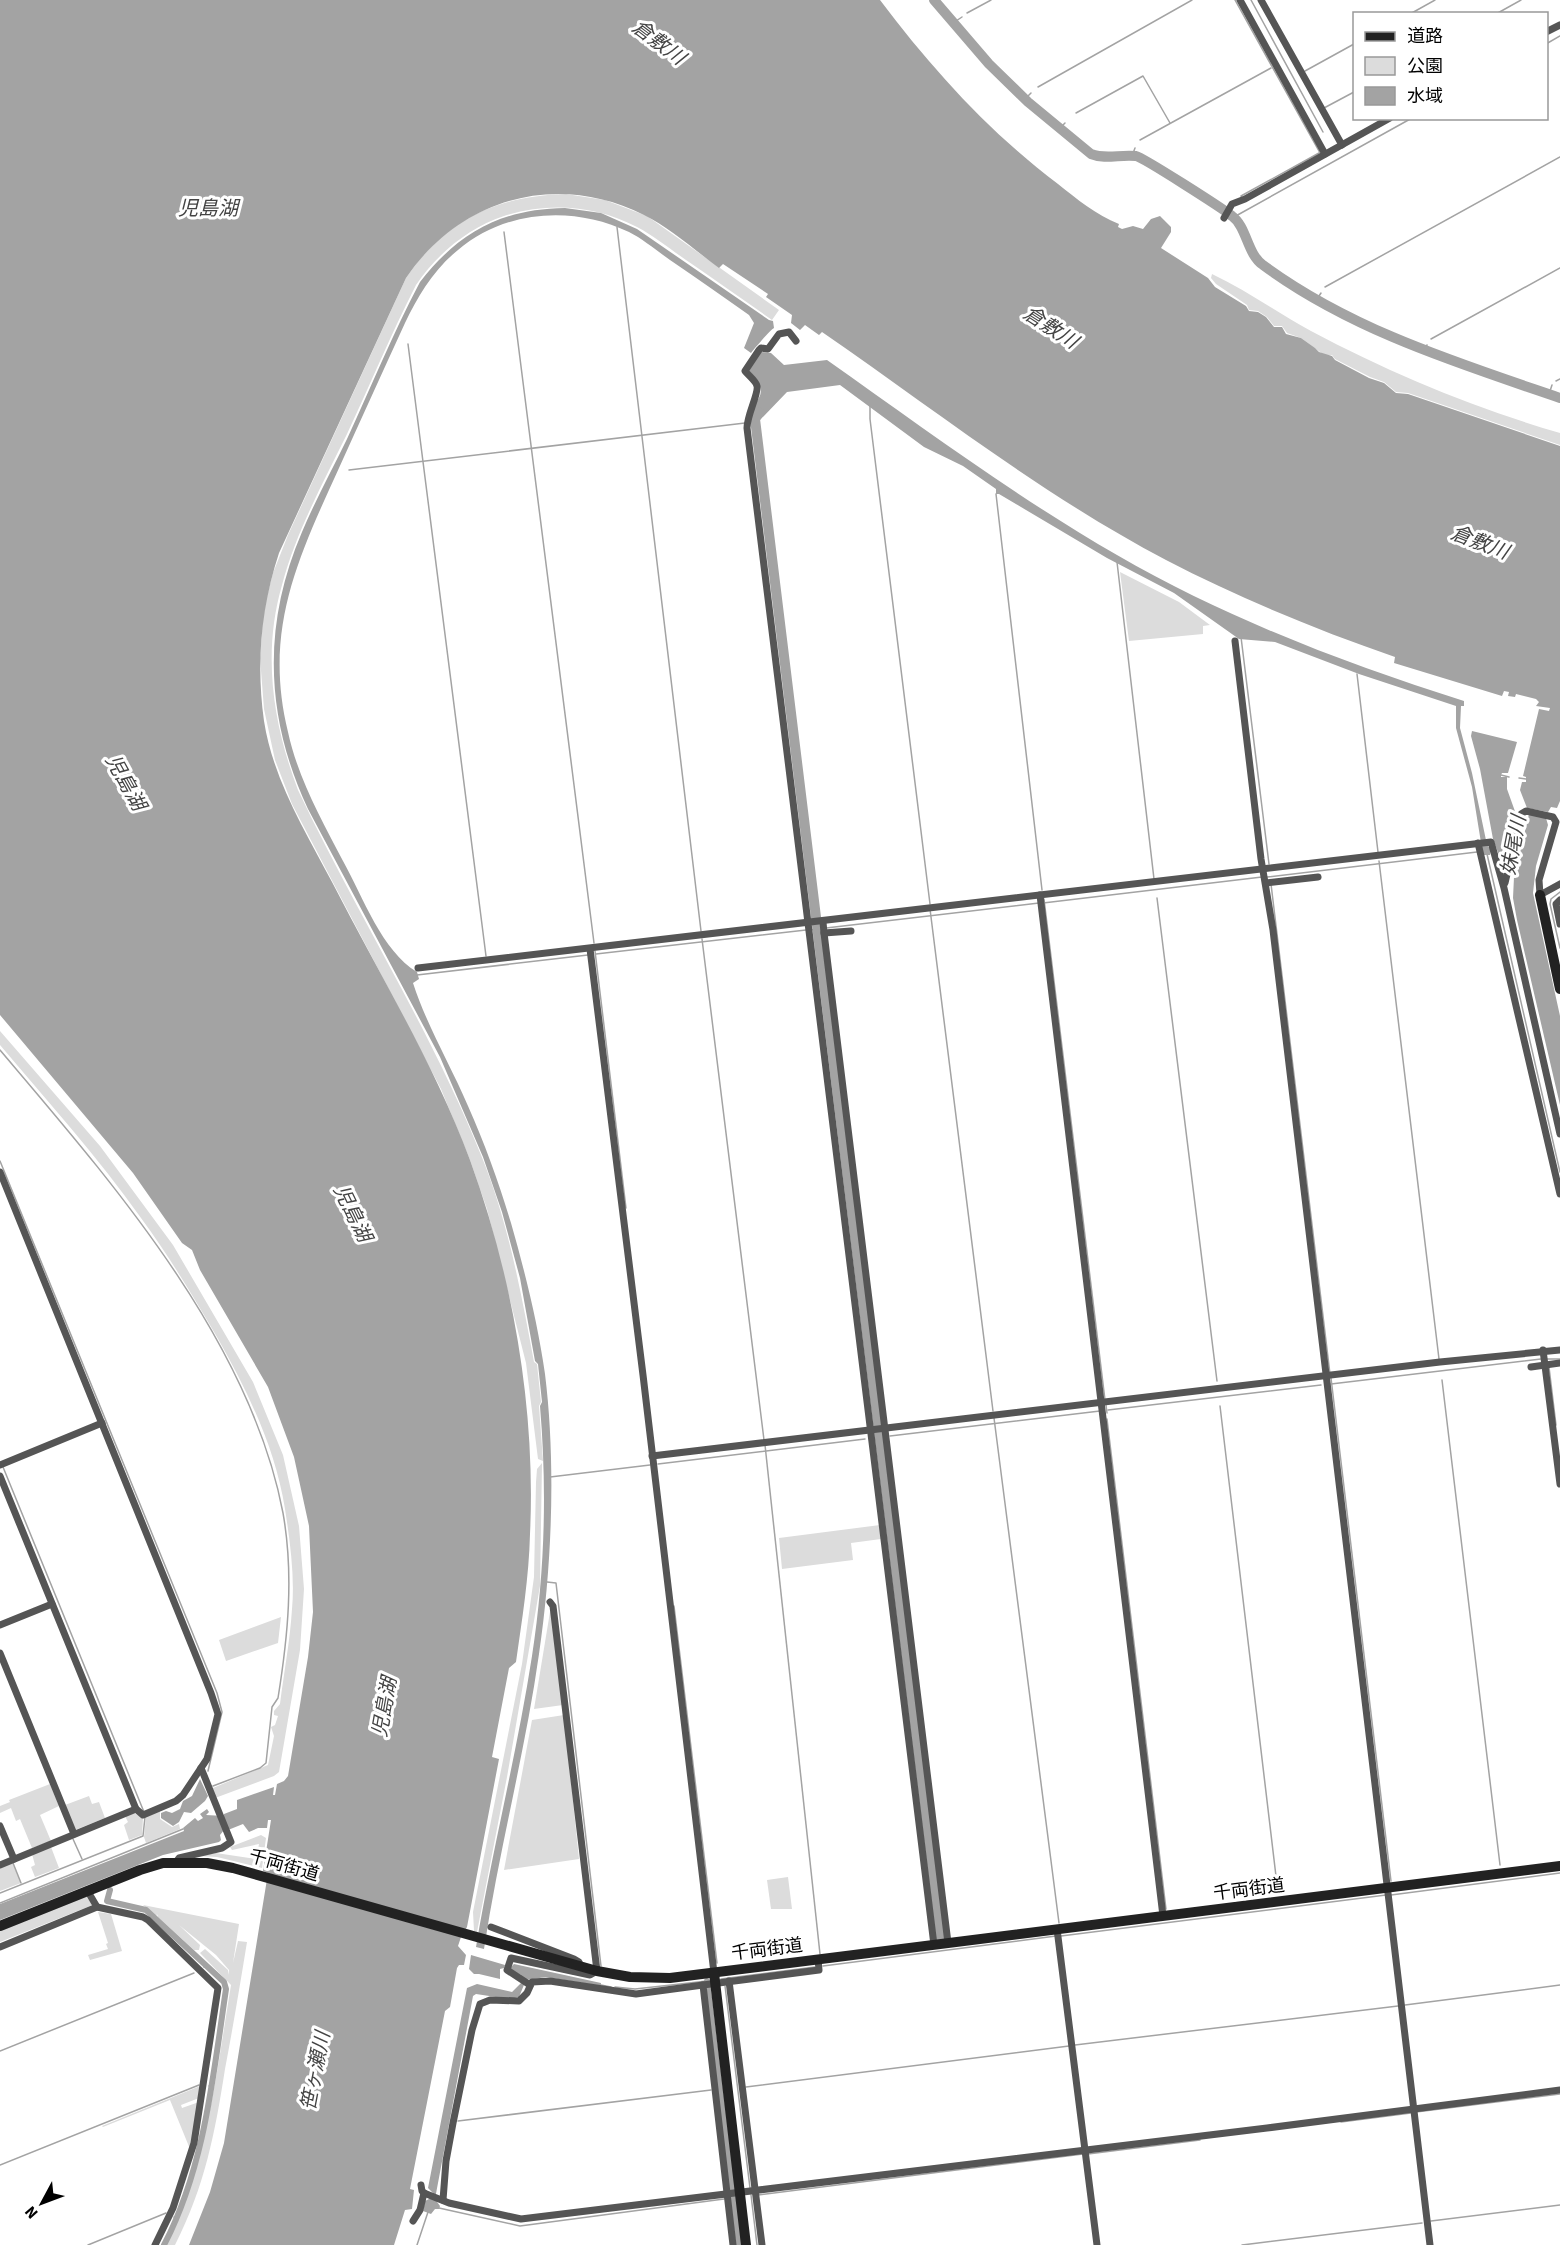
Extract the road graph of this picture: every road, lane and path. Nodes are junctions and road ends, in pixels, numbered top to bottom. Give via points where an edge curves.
1 (1240, 0) edge
2 (1261, 0) edge
3 (1386, 120) edge
4 (1342, 145) junction
5 (1325, 154) junction
6 (1224, 218) dead end
7 (796, 341) dead end
8 (1235, 641) dead end
9 (1557, 819) edge
10 (1551, 839) junction
11 (1560, 841) edge
12 (1481, 846) junction
13 (1267, 876) junction
14 (1318, 877) dead end
15 (1560, 884) edge
16 (1504, 888) junction
17 (1540, 896) junction
18 (1041, 900) junction
19 (1560, 900) edge
20 (1560, 924) edge
21 (809, 926) junction
22 (823, 927) junction
23 (851, 931) dead end
24 (592, 951) junction
25 (418, 968) dead end
26 (1560, 989) edge
27 (1560, 1134) edge
28 (0, 1172) edge
29 (1560, 1194) edge
30 (1560, 1350) edge
31 (1546, 1360) junction
32 (1560, 1363) edge
33 (1531, 1367) dead end
34 (1328, 1376) junction
35 (1103, 1406) junction
36 (102, 1423) junction
37 (872, 1430) junction
38 (885, 1433) junction
39 (654, 1459) junction
40 (2, 1465) edge
41 (0, 1476) edge
42 (1560, 1484) edge
43 (550, 1602) dead end
44 (52, 1604) junction
45 (0, 1625) edge
46 (0, 1653) edge
47 (201, 1768) junction
48 (136, 1809) junction
49 (0, 1826) edge
50 (74, 1834) junction
51 (14, 1859) junction
52 (176, 1862) junction
53 (0, 1865) edge
54 (1560, 1866) edge
55 (87, 1890) junction
56 (1387, 1893) junction
57 (97, 1907) junction
58 (1164, 1916) junction
59 (0, 1926) edge
60 (491, 1928) dead end
61 (1058, 1934) junction
62 (948, 1943) junction
63 (934, 1945) junction
64 (0, 1947) edge
65 (818, 1964) junction
66 (581, 1967) junction
67 (597, 1971) junction
68 (729, 1981) junction
69 (526, 1982) junction
70 (709, 1982) junction
71 (1560, 2090) edge
72 (1414, 2111) junction
73 (1084, 2153) junction
74 (421, 2185) dead end
75 (744, 2193) junction
76 (434, 2196) junction
77 (413, 2221) dead end
78 (155, 2245) edge
79 (733, 2245) edge
80 (746, 2245) edge
81 (762, 2245) edge
82 (1097, 2245) edge
83 (1430, 2245) edge

1 - 5 street
2 - 4 street
3 - 4 street
4 - 5 street
5 - 6 street via 1232,204
7 - 21 street via 789,332 783,332 768,350 759,350 745,372 758,389 747,422
8 - 13 street
9 - 10 street
9 - 16 street via 1523,811
10 - 11 street
10 - 17 street via 1539,880
12 - 13 street
12 - 16 street via 1494,846
12 - 29 street
13 - 14 street
13 - 18 street via 1154,881
13 - 34 street
15 - 17 street
16 - 27 street
17 - 26 street
18 - 22 street via 930,908
18 - 35 street
19 - 20 street via 1556,904
21 - 22 street
21 - 24 street via 702,935
21 - 37 street
22 - 23 street
22 - 38 street
24 - 25 street
24 - 39 street
28 - 36 street
30 - 31 street
31 - 32 street
31 - 33 street
31 - 34 street
31 - 42 street
34 - 35 street
34 - 56 street
35 - 38 street
35 - 58 street
36 - 40 street
36 - 47 street via 218,1714 207,1760
37 - 38 street
37 - 39 street
37 - 63 street
38 - 62 street
39 - 70 street
41 - 44 street
43 - 67 street
44 - 45 street
44 - 48 street via 98,1706
46 - 50 street
47 - 48 street via 176,1801 145,1814
47 - 52 street via 231,1842 178,1857
48 - 50 street
49 - 51 street
50 - 51 street
51 - 53 street
52 - 55 street, 千両街道 via 140,1870
52 - 66 street, 千両街道 via 207,1863 258,1875
54 - 56 street, 千両街道
55 - 57 street
55 - 59 street, 千両街道
56 - 58 street, 千両街道
56 - 72 street
57 - 64 street
57 - 78 street via 148,1920 218,1988 194,2143 173,2208
58 - 61 street, 千両街道
60 - 66 street via 574,1959
61 - 62 street, 千両街道
61 - 73 street
62 - 63 street, 千両街道
63 - 65 street, 千両街道
65 - 68 street
65 - 70 street, 千両街道
66 - 67 street, 千両街道
67 - 69 street via 590,1975 511,1958 507,1967 510,1973
67 - 70 street, 千両街道
68 - 70 street
68 - 75 street
69 - 70 street via 545,1980 636,1994
69 - 76 street via 527,1993 519,2001 484,2001 477,2009 446,2161
70 - 75 street
71 - 72 street
72 - 73 street
72 - 83 street
73 - 75 street
73 - 82 street
74 - 76 street
75 - 76 street via 521,2219
75 - 79 street
75 - 80 street
75 - 81 street
76 - 77 street

